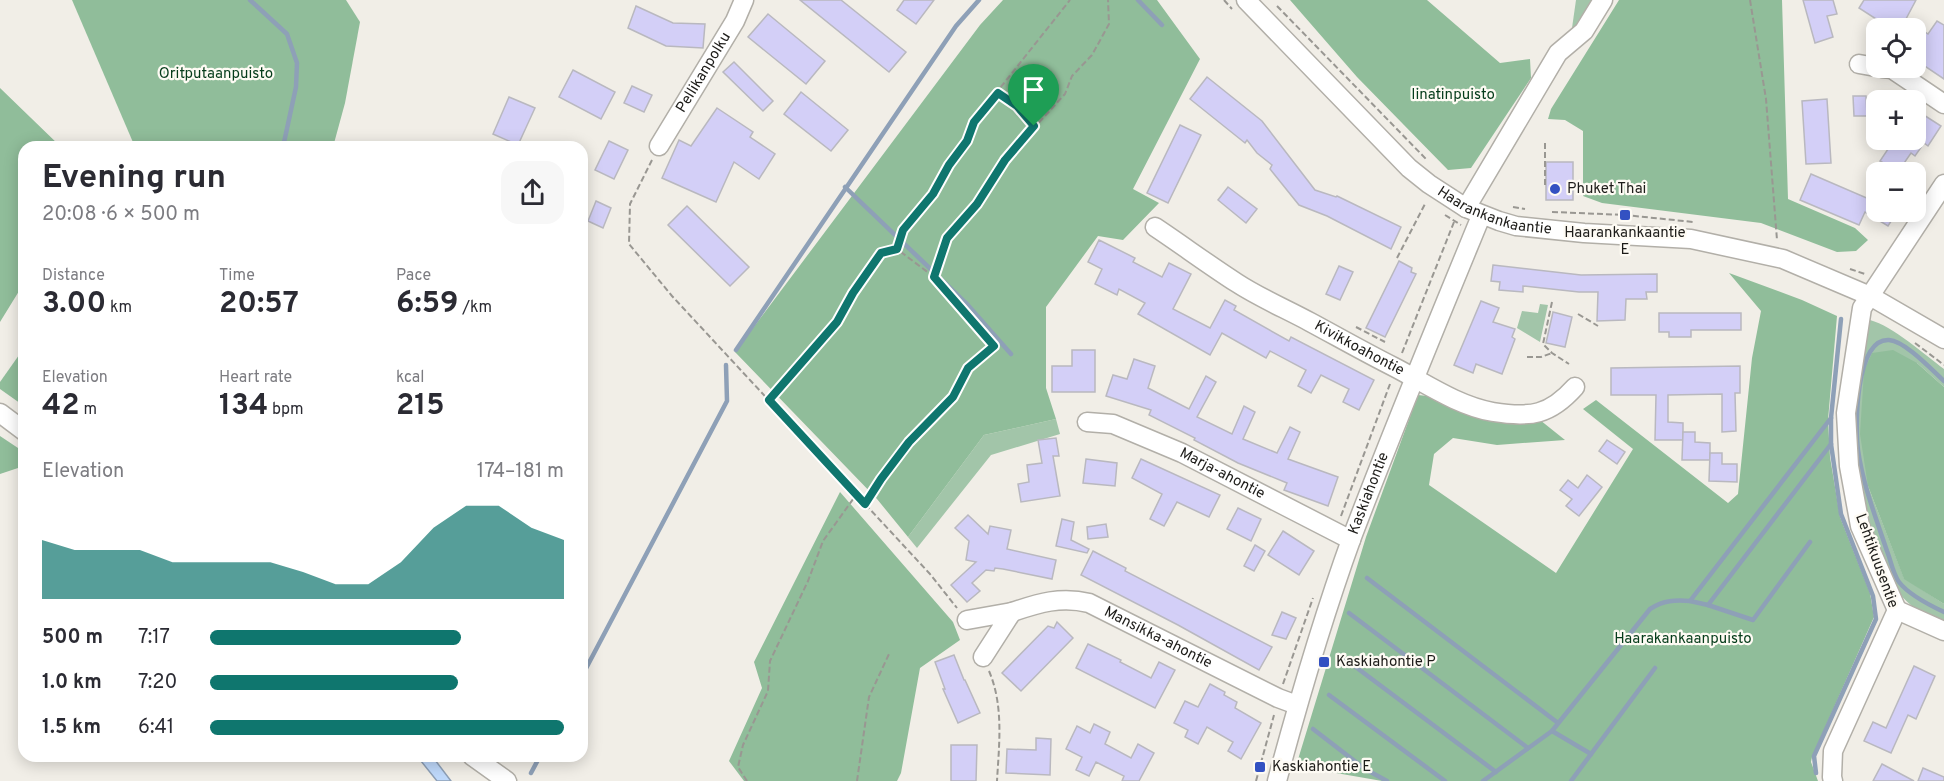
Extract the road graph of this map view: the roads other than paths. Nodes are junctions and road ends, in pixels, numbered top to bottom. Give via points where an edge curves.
1 (744, 0) edge
2 (1603, 0) edge
3 (1241, 7) edge
4 (1905, 78) edge
5 (1944, 104) edge
6 (659, 146) road end
7 (1944, 184) edge
8 (1474, 218) junction
9 (1155, 226) dead end
10 (1870, 296) junction
11 (1944, 339) edge
12 (1413, 378) junction
13 (1575, 387) dead end
14 (0, 413) edge
15 (1087, 422) dead end
16 (18, 426) edge
17 (1352, 540) junction
18 (1898, 610) junction
19 (1012, 612) junction
20 (967, 620) road end
21 (1944, 631) edge
22 (983, 657) road end
23 (1297, 705) junction
24 (480, 762) edge
25 (507, 781) edge
26 (1277, 781) edge
27 (1833, 781) edge

1 - 6 street, Pellikanpolku
2 - 8 street, Kaskiahontie via 1584,31 1558,53
3 - 8 street, Haarankankaantie via 1409,168
4 - 5 street
7 - 10 street, Lehtikuusentie
8 - 10 street, Haarankankaantie via 1584,233 1691,239 1783,259
8 - 12 street, Kaskiahontie
9 - 12 street, Kivikkoahontie via 1238,284
10 - 11 street, Haarankankaantie
10 - 18 street, Lehtikuusentie via 1862,308 1846,413 1849,466 1860,526
12 - 13 street, Kivikkoahontie via 1471,406 1513,414 1549,409
12 - 17 street, Kaskiahontie
14 - 16 street
15 - 17 street, Marja-ahontie via 1113,424 1182,453
17 - 23 street, Kaskiahontie
18 - 21 street
18 - 27 street, Lehtikuusentie via 1833,751
19 - 20 street, Mansikka-ahontie
19 - 22 street
19 - 23 street, Mansikka-ahontie via 1048,601 1089,603
23 - 26 street, Kaskiahontie
24 - 25 street

